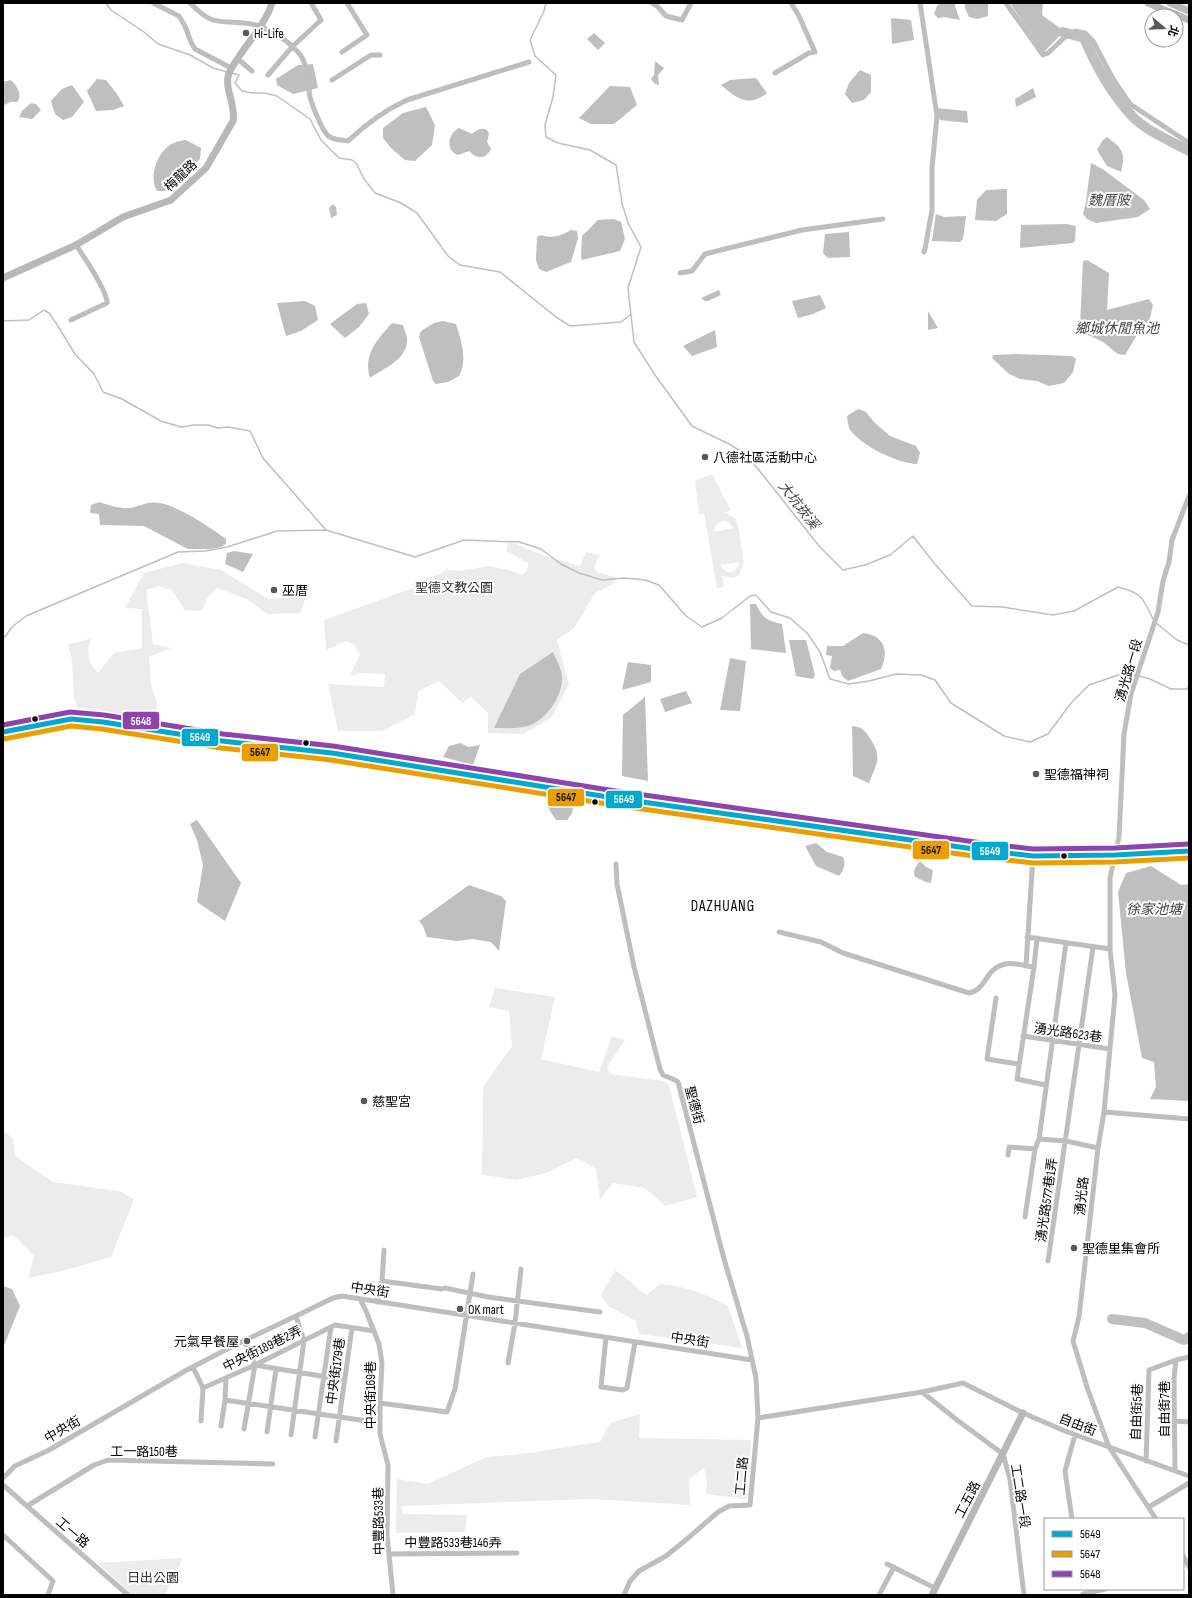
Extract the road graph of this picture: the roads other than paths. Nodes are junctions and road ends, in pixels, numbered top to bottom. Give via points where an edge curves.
1 (153, 3) edge
2 (190, 3) edge
3 (272, 3) edge
4 (311, 3) edge
5 (347, 3) edge
6 (652, 3) edge
7 (692, 3) edge
8 (791, 3) edge
9 (920, 3) edge
10 (1006, 3) edge
11 (1148, 3) edge
12 (1170, 3) edge
13 (1189, 11) edge
14 (1189, 20) edge
15 (260, 26) junction
16 (292, 47) junction
17 (342, 52) dead end
18 (380, 55) dead end
19 (238, 59) junction
20 (529, 62) dead end
21 (230, 71) junction
22 (252, 71) dead end
23 (775, 73) dead end
24 (268, 75) dead end
25 (332, 80) dead end
26 (1189, 143) edge
27 (883, 219) dead end
28 (76, 244) junction
29 (924, 252) dead end
30 (680, 273) dead end
31 (3, 278) edge
32 (71, 320) dead end
33 (1189, 496) edge
34 (3, 732) edge
35 (1189, 851) edge
36 (1033, 856) junction
37 (1115, 856) junction
38 (616, 864) dead end
39 (779, 932) dead end
40 (1027, 937) junction
41 (1037, 938) junction
42 (1066, 943) junction
43 (1093, 947) junction
44 (1110, 948) junction
45 (1026, 966) junction
46 (1034, 967) junction
47 (996, 998) dead end
48 (1023, 1036) junction
49 (1052, 1040) junction
50 (1079, 1044) junction
51 (1110, 1049) junction
52 (1018, 1064) junction
53 (1045, 1086) junction
54 (1104, 1112) junction
55 (1189, 1119) edge
56 (1039, 1139) junction
57 (1066, 1142) junction
58 (1098, 1148) junction
59 (1035, 1149) junction
60 (1008, 1155) dead end
61 (1024, 1217) dead end
62 (384, 1250) dead end
63 (1048, 1261) dead end
64 (521, 1269) dead end
65 (473, 1274) dead end
66 (382, 1281) junction
67 (469, 1294) junction
68 (360, 1299) junction
69 (517, 1301) junction
70 (377, 1302) junction
71 (600, 1312) dead end
72 (296, 1316) junction
73 (466, 1316) junction
74 (515, 1323) junction
75 (331, 1326) junction
76 (352, 1328) junction
77 (374, 1331) junction
78 (606, 1337) junction
79 (244, 1340) junction
80 (304, 1341) junction
81 (635, 1342) junction
82 (1189, 1357) edge
83 (752, 1360) junction
84 (1176, 1360) junction
85 (508, 1363) dead end
86 (255, 1365) junction
87 (193, 1367) junction
88 (276, 1369) junction
89 (299, 1372) junction
90 (324, 1377) junction
91 (226, 1378) junction
92 (345, 1380) junction
93 (203, 1388) junction
94 (922, 1392) junction
95 (225, 1400) junction
96 (380, 1403) junction
97 (247, 1404) junction
98 (271, 1407) junction
99 (294, 1410) junction
100 (1023, 1413) junction
101 (318, 1415) junction
102 (340, 1417) junction
103 (758, 1418) junction
104 (201, 1421) dead end
105 (1175, 1421) junction
106 (1189, 1422) edge
107 (380, 1423) junction
108 (221, 1426) dead end
109 (244, 1429) dead end
110 (267, 1432) dead end
111 (291, 1435) dead end
112 (1075, 1435) junction
113 (315, 1437) dead end
114 (336, 1441) dead end
115 (383, 1447) joint
116 (1109, 1447) junction
117 (1003, 1454) junction
118 (1146, 1461) junction
119 (273, 1464) dead end
120 (1175, 1471) junction
121 (1189, 1476) edge
122 (3, 1478) edge
123 (1189, 1482) edge
124 (3, 1485) edge
125 (27, 1506) junction
126 (1149, 1507) junction
127 (1072, 1518) edge
128 (1155, 1518) edge
129 (3, 1536) edge
130 (517, 1553) dead end
131 (389, 1554) junction
132 (1184, 1558) edge
133 (887, 1564) dead end
134 (894, 1567) junction
135 (1189, 1567) edge
136 (1099, 1590) edge
137 (934, 1592) edge
138 (1082, 1593) edge
139 (48, 1595) edge
140 (128, 1595) edge
141 (393, 1595) edge
142 (624, 1595) edge
143 (879, 1595) edge
144 (1024, 1595) edge

1 - 21 street via 179,16 195,49
2 - 15 street via 207,18 217,22
3 - 15 street
4 - 16 street via 320,20
5 - 17 street via 368,35
6 - 7 street via 666,16 682,20
8 - 23 street via 815,52
9 - 29 street via 937,116 932,168 932,210
10 - 26 street via 1043,55 1075,31 1085,33 1130,104
11 - 14 street
12 - 13 street
15 - 16 street
15 - 19 street
16 - 20 street via 298,51 305,63 311,98 325,132 330,137 348,141 390,107
16 - 24 street
18 - 25 street via 371,55
19 - 21 street
19 - 22 street
21 - 28 street, 梅龍路 via 228,87 231,93 233,121 206,168 171,200 122,217
27 - 30 street via 802,230 705,254 692,271
28 - 31 street, 梅龍路
28 - 32 street via 101,285 107,303
33 - 37 street, 湧光路一段 via 1172,540 1158,612 1131,694 1124,734 1119,837
34 - 36 street via 71,719 103,722 222,741 332,753 608,797 974,850
35 - 37 street
36 - 37 street
36 - 40 street
37 - 44 street, 湧光路 via 1110,878
38 - 83 street, 聖德街 via 617,884 634,967 660,1069 663,1075 678,1082
39 - 45 street via 821,942 843,952 969,993 979,990 992,970 1006,964
40 - 41 street
40 - 45 street
41 - 42 street
41 - 46 street
42 - 43 street
42 - 49 street
43 - 44 street
43 - 50 street, 湧光路577巷1弄
44 - 51 street, 湧光路 via 1115,995
45 - 46 street
46 - 48 street
47 - 52 street via 986,1059
48 - 49 street, 湧光路623巷
48 - 52 street
49 - 50 street, 湧光路623巷
49 - 53 street
50 - 51 street, 湧光路623巷
50 - 57 street, 湧光路577巷1弄
51 - 54 street, 湧光路
52 - 53 street via 1017,1079
53 - 56 street
54 - 55 street
54 - 58 street, 湧光路
56 - 57 street
56 - 59 street
57 - 58 street
57 - 63 street, 湧光路577巷1弄
58 - 116 street, 湧光路 via 1079,1317 1073,1341
59 - 60 street via 1009,1147
59 - 61 street
62 - 66 street
64 - 69 street
65 - 67 street
66 - 67 street via 445,1288
66 - 70 street
67 - 69 street
67 - 73 street
68 - 70 street, 中央街
68 - 72 street, 中央街 via 342,1296 333,1298
68 - 77 street, 中央街169巷
69 - 71 street
69 - 74 street
70 - 73 street, 中央街
72 - 79 street, 中央街
72 - 80 street
73 - 74 street, 中央街
73 - 96 street via 455,1389 447,1412
74 - 78 street, 中央街
74 - 85 street
75 - 76 street
75 - 80 street, 中央街189巷2弄
75 - 90 street
76 - 77 street
76 - 92 street, 中央街179巷
77 - 96 street, 中央街169巷 via 382,1363
78 - 81 street, 中央街
78 - 81 street via 601,1387 623,1390 627,1388
79 - 86 street
79 - 87 street, 中央街
80 - 86 street, 中央街189巷2弄
80 - 89 street
81 - 83 street, 中央街
82 - 84 street
83 - 103 street, 工二路 via 756,1378
84 - 105 street, 自由街7巷
84 - 118 street, 自由街5巷 via 1149,1370
86 - 88 street
86 - 91 street, 中央街189巷2弄
86 - 97 street
87 - 93 street
87 - 122 street, 中央街 via 49,1450 15,1466
88 - 89 street
88 - 98 street
89 - 90 street
89 - 99 street
90 - 92 street
90 - 101 street
91 - 93 street, 中央街189巷2弄
91 - 95 street
92 - 102 street, 中央街179巷
93 - 104 street
94 - 100 street, 自由街 via 963,1383
94 - 103 street
94 - 117 street, 工二路一段
95 - 97 street
95 - 108 street
96 - 107 street, 中央街169巷
97 - 98 street
97 - 109 street
98 - 99 street
98 - 110 street
99 - 101 street
99 - 111 street
100 - 112 street, 自由街
100 - 117 street, 工五路
101 - 102 street
101 - 113 street
102 - 107 street
102 - 114 street, 中央街179巷
103 - 142 street, 工二路 via 750,1505 729,1506 718,1512 666,1556 639,1571 630,1581
105 - 106 street
105 - 120 street, 自由街7巷
107 - 115 street, 中央街169巷
112 - 116 street, 自由街
112 - 127 street via 1065,1471
115 - 131 street, 中豐路533巷 via 388,1465
116 - 118 street, 自由街
116 - 126 street, 湧光路
117 - 137 street, 工五路
117 - 144 street, 工二路一段 via 1010,1479
118 - 120 street, 自由街
119 - 125 street, 工一路150巷 via 108,1460 94,1465
120 - 121 street, 自由街
123 - 126 street
124 - 125 street, 工一路
125 - 140 street, 工一路
126 - 128 street, 湧光路
129 - 139 street via 53,1581
130 - 131 street, 中豐路533巷146弄
131 - 141 street, 中豐路533巷
132 - 135 street
133 - 134 street
134 - 137 street
134 - 143 street
136 - 138 street

